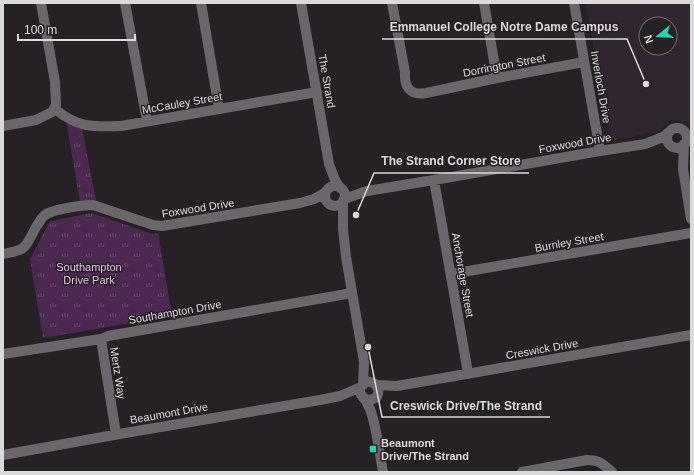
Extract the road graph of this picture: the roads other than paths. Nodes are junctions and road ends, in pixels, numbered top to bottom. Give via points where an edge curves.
1 (41, 3) edge
2 (125, 3) edge
3 (201, 3) edge
4 (301, 3) edge
5 (392, 3) edge
6 (484, 3) edge
7 (574, 3) edge
8 (584, 62) junction
9 (497, 78) junction
10 (317, 92) junction
11 (219, 109) junction
12 (57, 111) junction
13 (147, 121) junction
14 (3, 126) edge
15 (687, 130) edge
16 (668, 133) junction
17 (687, 142) edge
18 (645, 144) junction
19 (672, 146) junction
20 (600, 151) junction
21 (329, 164) junction
22 (683, 169) junction
23 (434, 180) junction
24 (340, 188) junction
25 (367, 191) junction
26 (326, 192) junction
27 (344, 200) junction
28 (300, 203) junction
29 (330, 205) junction
30 (691, 219) edge
31 (343, 229) junction
32 (691, 233) edge
33 (3, 254) edge
34 (451, 274) junction
35 (352, 293) junction
36 (691, 335) edge
37 (101, 339) junction
38 (3, 354) edge
39 (364, 362) junction
40 (468, 374) junction
41 (362, 386) junction
42 (376, 390) junction
43 (340, 396) junction
44 (364, 399) junction
45 (375, 426) junction
46 (116, 434) junction
47 (3, 455) edge
48 (383, 472) edge
49 (522, 472) edge
50 (612, 472) edge

1 - 12 street via 55,82 61,101
2 - 13 street
3 - 11 street
4 - 10 street, The Strand
5 - 9 street, Dorrington Street via 405,82 418,94
6 - 9 street
7 - 8 street, Inverloch Drive
8 - 9 street, Dorrington Street
8 - 20 street, Inverloch Drive
10 - 11 street, McCauley Street
10 - 21 street, The Strand
11 - 13 street, McCauley Street
12 - 13 street, McCauley Street via 88,126 121,126
12 - 14 street via 49,120
15 - 16 street, Foxwood Drive via 674,128
15 - 17 street, Foxwood Drive
16 - 18 street, Foxwood Drive
16 - 19 street via 667,140
17 - 19 street, Foxwood Drive via 680,147
17 - 22 street
18 - 19 street, Foxwood Drive
18 - 20 street, Foxwood Drive
19 - 22 street
20 - 23 street, Foxwood Drive
21 - 24 street, The Strand
21 - 26 street, The Strand
22 - 30 street
23 - 25 street, Foxwood Drive
23 - 34 street, Anchorage Street
24 - 25 street, Foxwood Drive
24 - 26 street via 331,187
24 - 27 street via 344,193
25 - 27 street, Foxwood Drive
26 - 28 street, Foxwood Drive
26 - 29 street via 325,198
27 - 29 street via 337,206
27 - 31 street
28 - 29 street, Foxwood Drive
28 - 33 street, Foxwood Drive via 162,226 93,205 56,210 40,220 22,249
29 - 31 street
31 - 35 street
32 - 34 street, Burnley Street
34 - 40 street, Anchorage Street
35 - 37 street, Southampton Drive
35 - 39 street
36 - 40 street, Creswick Drive
37 - 38 street, Southampton Drive
37 - 46 street, Mertz Way
39 - 41 street
39 - 42 street
40 - 42 street, Creswick Drive
41 - 42 street via 368,382
41 - 43 street, Beaumont Drive
41 - 44 street via 360,393
42 - 44 street via 371,400
42 - 45 street
43 - 44 street, Beaumont Drive
43 - 46 street, Beaumont Drive
44 - 45 street
45 - 48 street
46 - 47 street, Beaumont Drive
49 - 50 street via 591,460 604,464

